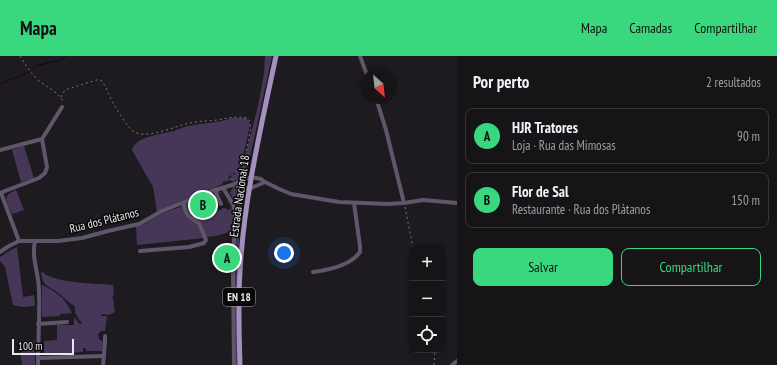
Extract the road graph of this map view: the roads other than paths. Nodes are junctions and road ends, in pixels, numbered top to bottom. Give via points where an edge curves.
1 (276, 56) edge
2 (360, 56) edge
3 (364, 68) edge
4 (378, 104) edge
5 (62, 107) road end
6 (42, 139) junction
7 (0, 150) edge
8 (251, 177) junction
9 (265, 182) junction
10 (231, 185) junction
11 (223, 188) junction
12 (248, 189) junction
13 (215, 190) junction
14 (0, 193) edge
15 (183, 203) junction
16 (354, 203) junction
17 (404, 203) junction
18 (221, 204) dead end
19 (457, 204) edge
20 (19, 241) junction
21 (35, 241) junction
22 (140, 251) dead end
23 (0, 252) edge
24 (313, 272) dead end
25 (67, 322) dead end
26 (38, 324) junction
27 (105, 336) dead end
28 (104, 356) junction
29 (38, 358) junction
30 (457, 361) edge
31 (38, 365) edge
32 (103, 365) edge
33 (234, 365) edge
34 (240, 365) edge
35 (452, 365) edge

1 - 8 main road, Estrada Nacional 18 / EN 18
2 - 3 street
4 - 17 street
5 - 6 street
6 - 7 street
6 - 14 street via 47,167 45,174
8 - 9 street
8 - 10 street, Rua dos Plátanos
8 - 12 main road, Estrada Nacional 18 / EN 18
9 - 12 street
9 - 16 street via 292,194
10 - 11 street, Rua dos Plátanos
10 - 12 street
11 - 13 street, Rua dos Plátanos
11 - 33 street via 235,212
12 - 34 main road, Estrada Nacional 18 / EN 18 via 240,272
13 - 15 street, Rua dos Plátanos
13 - 18 street
14 - 20 street
15 - 21 street, Rua dos Plátanos via 139,224 82,238
15 - 22 street via 187,214 200,223 206,240 204,243 189,247
16 - 17 street
16 - 24 street via 360,252 337,268
17 - 19 street via 423,200
20 - 21 street, Rua dos Plátanos
20 - 23 street
21 - 26 street via 33,248 39,289
25 - 26 street
26 - 29 street
27 - 28 street
28 - 29 street
28 - 32 street
29 - 31 street
30 - 35 street

